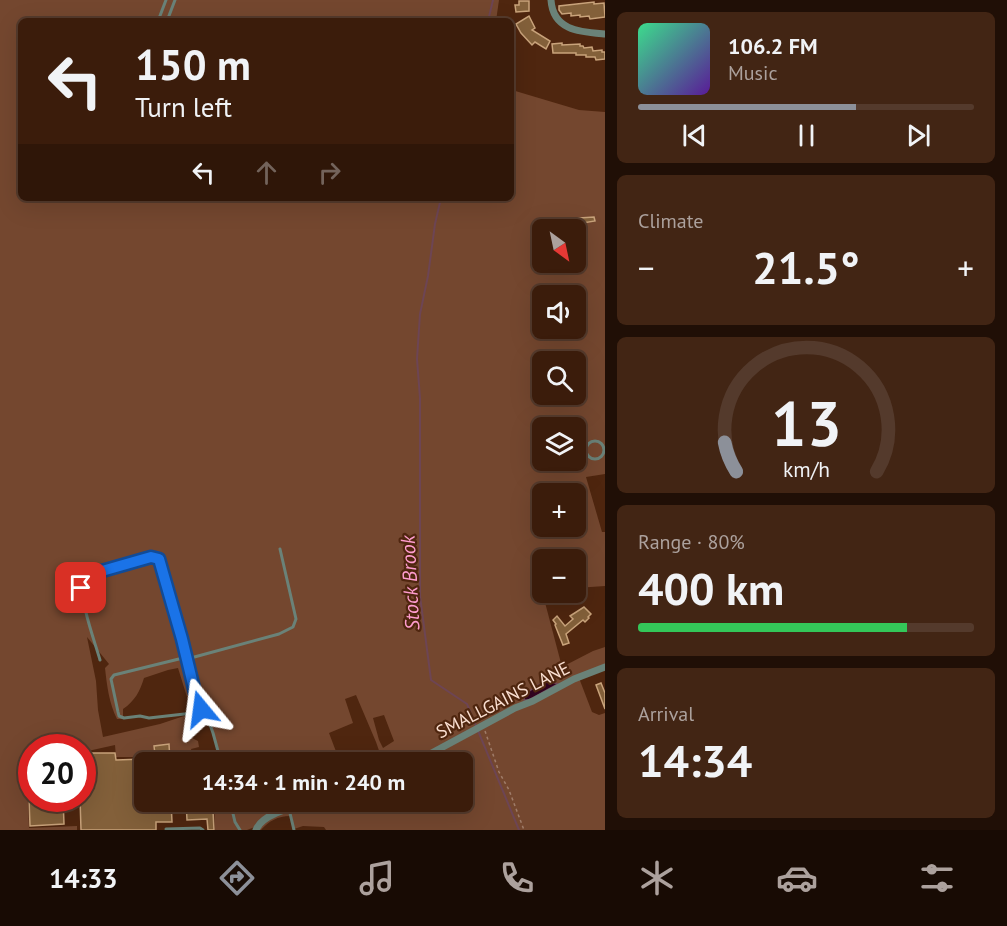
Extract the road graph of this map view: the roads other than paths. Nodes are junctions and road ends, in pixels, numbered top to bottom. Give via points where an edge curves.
1 (166, 0) edge
2 (175, 0) edge
3 (552, 0) edge
4 (159, 18) edge
5 (168, 18) edge
6 (605, 34) edge
7 (604, 448) edge
8 (280, 549) dead end
9 (187, 658) junction
10 (100, 660) dead end
11 (605, 667) edge
12 (203, 712) junction
13 (218, 752) edge
14 (434, 752) edge
15 (233, 812) edge
16 (281, 812) edge
17 (290, 812) edge
18 (166, 829) edge
19 (196, 829) edge
20 (202, 830) edge
21 (240, 830) edge
22 (256, 830) edge
23 (294, 830) edge

1 - 4 lane
2 - 5 lane
3 - 6 street via 556,17 565,25 576,31
7 - 7 lane via 596,458 586,450 589,443 596,441
8 - 9 lane via 296,619 293,627
9 - 10 lane via 159,559 151,557 83,579 81,588
9 - 12 lane
9 - 12 lane via 114,675 111,679 118,712 124,718
11 - 14 street, SMALLGAINS LANE via 515,708
12 - 13 lane
15 - 21 lane
16 - 22 street via 270,816
17 - 23 lane
18 - 19 lane
19 - 20 lane

